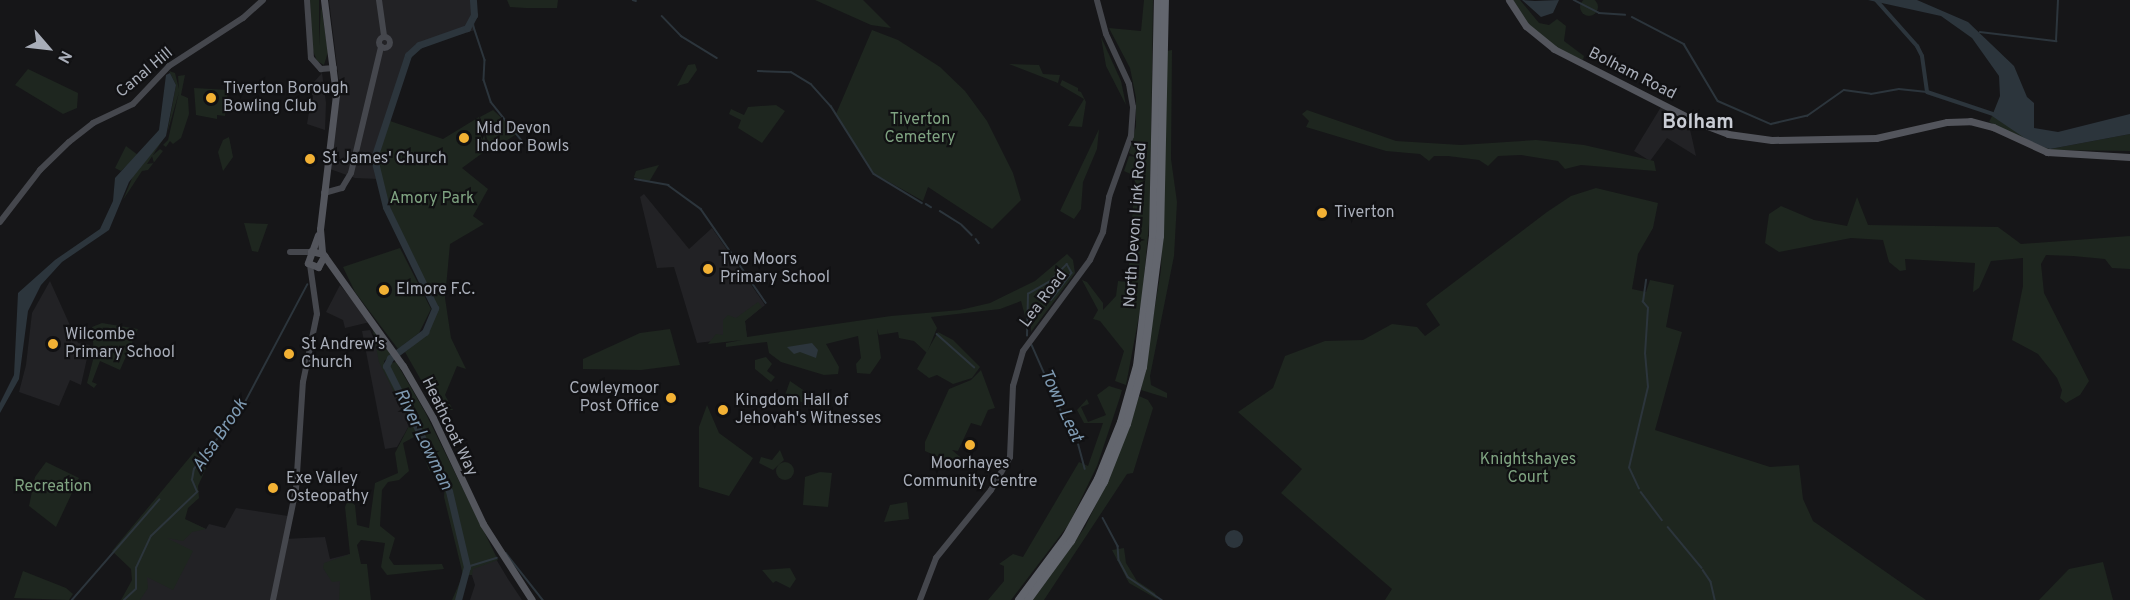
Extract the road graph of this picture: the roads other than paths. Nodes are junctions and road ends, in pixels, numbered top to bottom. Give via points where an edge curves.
1 (263, 0) edge
2 (307, 0) edge
3 (324, 0) edge
4 (379, 0) edge
5 (1097, 0) edge
6 (1158, 0) edge
7 (1165, 0) edge
8 (1509, 0) edge
9 (334, 68) junction
10 (2130, 157) edge
11 (324, 193) junction
12 (0, 222) edge
13 (320, 229) junction
14 (311, 252) junction
15 (323, 254) junction
16 (308, 263) junction
17 (320, 266) junction
18 (334, 271) junction
19 (313, 280) junction
20 (273, 600) edge
21 (532, 600) edge
22 (920, 600) edge
23 (1019, 600) edge
24 (1028, 600) edge

1 - 12 street, Canal Hill via 243,18 169,66 133,104 93,123 69,142 40,170
2 - 9 street via 311,58 321,69
3 - 9 main road
4 - 11 street via 384,37 379,42 381,47 351,173 342,188
5 - 22 street, Lea Road via 1106,34 1129,84 1133,118 1103,232 1090,260 1023,351 1013,386 1012,438 1006,465 974,513 936,558
6 - 23 highway, North Devon Link Road via 1152,245 1137,366 1116,437 1084,506 1051,560
7 - 24 highway, North Devon Link Road via 1160,236 1143,367 1104,482 1071,541
8 - 10 main road, Bolham Road via 1526,26 1549,46 1697,122 1740,137 1885,138 1947,122 1970,122 1993,127 2047,152
9 - 11 main road via 336,95
11 - 13 main road
13 - 14 main road
13 - 15 main road
14 - 15 main road
14 - 16 main road
14 - 16 street via 293,253
15 - 17 main road
15 - 18 main road, Heathcoat Way
16 - 17 main road
16 - 19 street
17 - 18 main road
17 - 19 street
18 - 21 main road, Heathcoat Way via 400,360 433,418 483,524
19 - 20 street via 317,314 303,382 296,489

